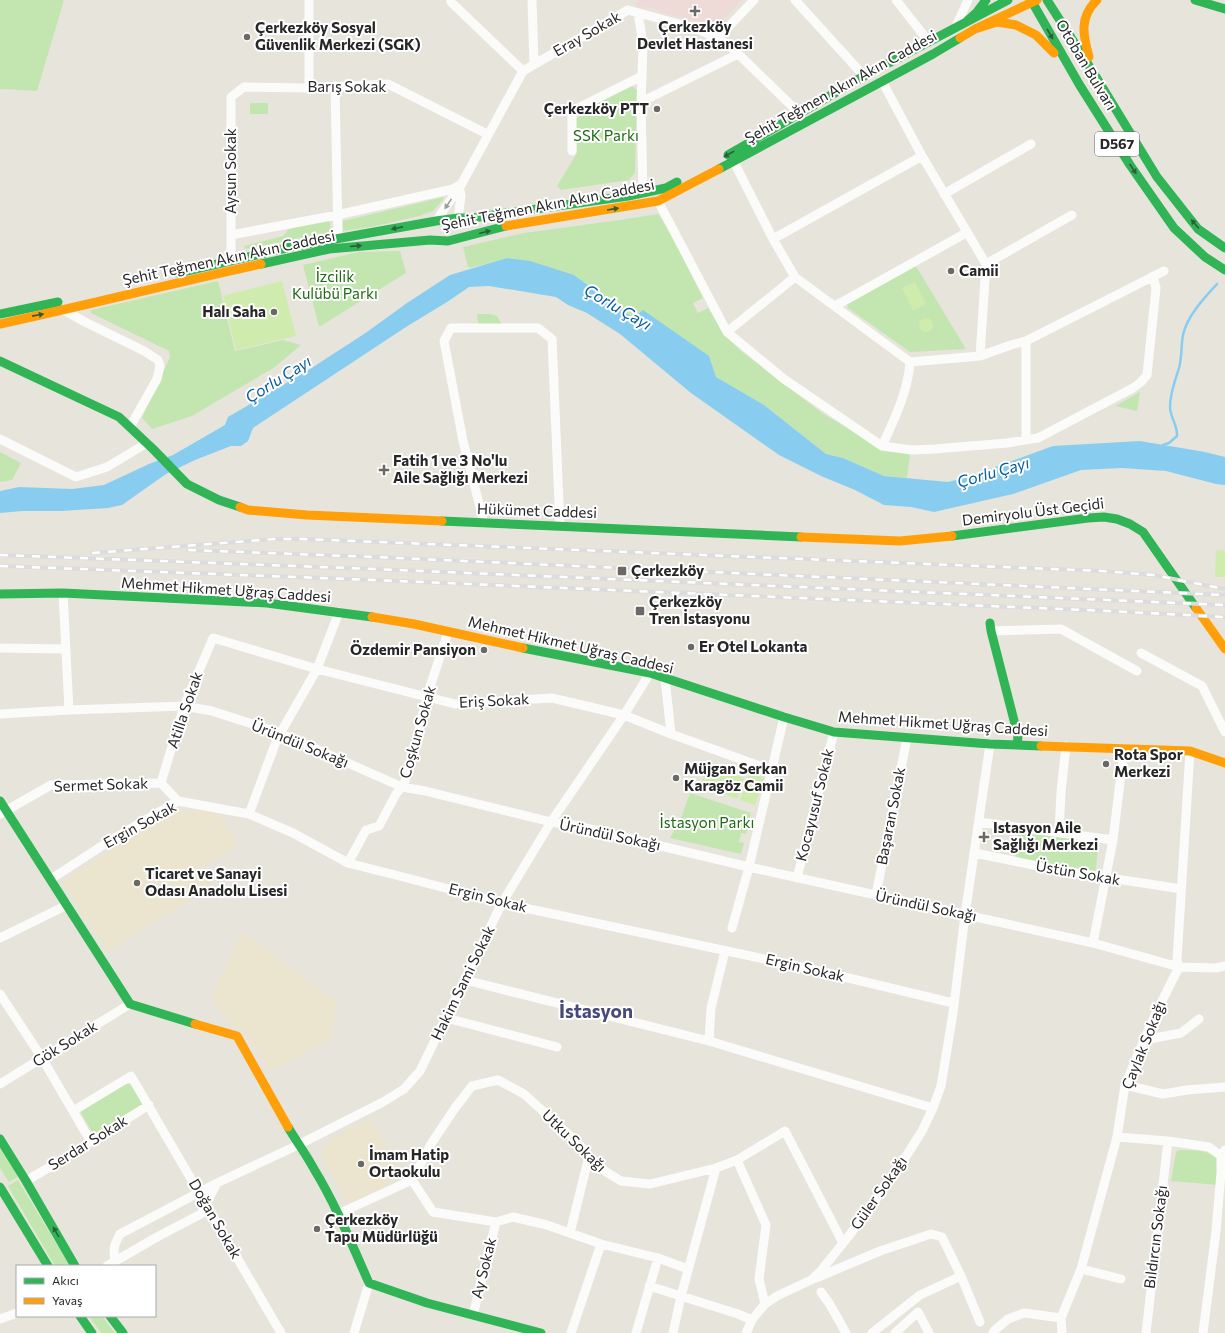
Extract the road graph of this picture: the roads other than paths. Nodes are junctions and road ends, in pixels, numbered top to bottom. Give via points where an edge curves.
1 (309, 0) edge
2 (451, 0) edge
3 (532, 0) edge
4 (629, 0) edge
5 (754, 0) edge
6 (795, 0) edge
7 (896, 0) edge
8 (968, 0) edge
9 (986, 0) edge
10 (1008, 0) edge
11 (1047, 0) edge
12 (1097, 0) edge
13 (1195, 0) edge
14 (1033, 1) edge
15 (1225, 9) edge
16 (628, 10) junction
17 (638, 13) junction
18 (967, 21) junction
19 (955, 27) junction
20 (975, 29) junction
21 (718, 38) junction
22 (929, 42) junction
23 (738, 54) junction
24 (534, 65) junction
25 (523, 71) junction
26 (1093, 72) junction
27 (642, 76) junction
28 (864, 76) junction
29 (882, 81) junction
30 (1080, 84) junction
31 (335, 86) junction
32 (244, 87) joint
33 (309, 88) junction
34 (640, 102) junction
35 (800, 114) junction
36 (487, 134) junction
37 (1031, 144) dead end
38 (572, 151) dead end
39 (922, 156) junction
40 (734, 162) junction
41 (460, 186) junction
42 (643, 193) junction
43 (944, 194) junction
44 (658, 201) junction
45 (337, 215) junction
46 (1072, 215) dead end
47 (436, 221) junction
48 (458, 224) junction
49 (966, 233) junction
50 (232, 235) junction
51 (338, 238) junction
52 (773, 239) junction
53 (448, 241) junction
54 (1225, 248) edge
55 (231, 260) junction
56 (986, 264) junction
57 (1225, 270) edge
58 (1164, 272) dead end
59 (170, 275) dead end
60 (1153, 276) junction
61 (795, 277) junction
62 (154, 279) dead end
63 (835, 306) junction
64 (64, 310) junction
65 (0, 314) edge
66 (0, 324) edge
67 (727, 332) junction
68 (1026, 342) junction
69 (980, 356) junction
70 (0, 361) edge
71 (910, 362) junction
72 (130, 427) junction
73 (0, 439) edge
74 (1026, 440) junction
75 (150, 446) junction
76 (882, 446) junction
77 (484, 524) junction
78 (560, 526) junction
79 (900, 541) joint
80 (64, 593) junction
81 (0, 594) edge
82 (339, 612) junction
83 (991, 627) joint
84 (448, 632) junction
85 (213, 638) joint
86 (0, 648) edge
87 (1225, 649) edge
88 (66, 650) junction
89 (1141, 653) dead end
90 (317, 669) junction
91 (1137, 671) dead end
92 (650, 673) junction
93 (665, 678) junction
94 (427, 696) junction
95 (184, 706) junction
96 (69, 710) junction
97 (0, 714) edge
98 (624, 715) junction
99 (784, 717) junction
100 (834, 732) junction
101 (1225, 732) edge
102 (280, 733) junction
103 (671, 734) junction
104 (907, 738) junction
105 (990, 744) junction
106 (1017, 745) junction
107 (1066, 746) junction
108 (1124, 749) junction
109 (1190, 751) junction
110 (1225, 763) edge
111 (771, 770) junction
112 (161, 783) junction
113 (402, 787) junction
114 (0, 801) edge
115 (178, 801) junction
116 (3, 812) edge
117 (248, 814) junction
118 (551, 822) junction
119 (979, 822) junction
120 (1059, 832) junction
121 (1113, 840) junction
122 (975, 853) junction
123 (348, 863) junction
124 (749, 867) junction
125 (797, 878) junction
126 (1104, 878) junction
127 (51, 879) junction
128 (1181, 888) junction
129 (876, 895) junction
130 (502, 903) junction
131 (67, 905) junction
132 (965, 914) junction
133 (732, 928) dead end
134 (0, 938) edge
135 (1093, 943) junction
136 (725, 951) junction
137 (1225, 966) edge
138 (1179, 967) junction
139 (465, 980) junction
140 (0, 994) edge
141 (953, 1003) junction
142 (130, 1004) junction
143 (446, 1018) junction
144 (1199, 1019) dead end
145 (1144, 1040) junction
146 (709, 1041) junction
147 (557, 1047) dead end
148 (42, 1058) junction
149 (0, 1084) edge
150 (1125, 1085) junction
151 (1225, 1087) edge
152 (149, 1105) junction
153 (933, 1108) junction
154 (72, 1111) junction
155 (1117, 1137) junction
156 (0, 1140) edge
157 (91, 1142) junction
158 (1168, 1142) junction
159 (298, 1146) junction
160 (1223, 1153) edge
161 (589, 1156) junction
162 (736, 1160) junction
163 (716, 1168) junction
164 (1223, 1173) edge
165 (26, 1180) junction
166 (412, 1180) junction
167 (218, 1183) junction
168 (0, 1187) edge
169 (200, 1193) junction
170 (9, 1202) junction
171 (206, 1204) junction
172 (0, 1205) edge
173 (338, 1214) junction
174 (496, 1222) junction
175 (1216, 1231) junction
176 (570, 1233) junction
177 (1225, 1234) edge
178 (843, 1243) junction
179 (601, 1244) junction
180 (658, 1258) junction
181 (111, 1263) edge
182 (47, 1265) edge
183 (74, 1265) edge
184 (688, 1269) junction
185 (1081, 1269) junction
186 (961, 1276) junction
187 (1121, 1279) dead end
188 (811, 1280) junction
189 (369, 1283) junction
190 (649, 1286) junction
191 (821, 1292) dead end
192 (681, 1296) junction
193 (766, 1304) junction
194 (16, 1313) edge
195 (473, 1315) junction
196 (81, 1317) edge
197 (111, 1317) edge
198 (1061, 1318) junction
199 (0, 1319) edge
200 (752, 1320) junction
201 (980, 1322) dead end
202 (884, 1323) junction
203 (92, 1333) edge
204 (123, 1333) edge
205 (282, 1333) edge
206 (354, 1333) edge
207 (541, 1333) edge
208 (571, 1333) edge
209 (636, 1333) edge
210 (673, 1333) edge
211 (746, 1333) edge
212 (846, 1333) edge
213 (872, 1333) edge
214 (890, 1333) edge
215 (895, 1333) edge
216 (929, 1333) edge
217 (993, 1333) edge
218 (1062, 1333) edge
219 (1146, 1333) edge
220 (1203, 1333) edge

1 - 33 street
2 - 25 street
3 - 24 street
4 - 16 street
5 - 21 street
6 - 28 street
7 - 22 street
8 - 19 street
9 - 18 main road
10 - 18 main road, Şehit Teğmen Akın Akın Caddesi
11 - 26 main road, D567
12 - 26 main road via 1089,5 1083,22 1083,39
13 - 15 main road
14 - 20 main road, Şehit Teğmen Akın Akın Caddesi
14 -> 30 main road, Otoban Bulvarı / D567
16 - 17 street, Eray Sokak
16 - 24 street, Eray Sokak
17 - 21 street, Eray Sokak via 697,29
17 - 27 street via 643,44
18 - 19 main road, Şehit Teğmen Akın Akın Caddesi
19 - 22 main road, Şehit Teğmen Akın Akın Caddesi
20 - 29 main road, Şehit Teğmen Akın Akın Caddesi
20 - 30 main road via 997,22 1016,25 1036,35
21 - 23 street, Eray Sokak
22 - 28 main road, Şehit Teğmen Akın Akın Caddesi
23 - 34 street
23 - 35 street, Eray Sokak
24 - 25 street, Eray Sokak
25 - 36 street
54 -> 26 main road, D567 via 1198,229 1157,177
27 - 34 street
27 - 38 street via 572,111
28 - 35 main road, Şehit Teğmen Akın Akın Caddesi
29 - 39 street
29 - 40 main road, Şehit Teğmen Akın Akın Caddesi
30 -> 57 main road, Otoban Bulvarı / D567 via 1130,165 1174,228 1205,257
31 - 33 street, Barış Sokak
31 - 36 street, Barış Sokak via 388,84
31 - 45 street
32 - 33 street, Barış Sokak
32 - 50 street, Aysun Sokak via 231,97
34 - 42 street
35 -> 42 main road, Şehit Teğmen Akın Akın Caddesi via 666,188
36 - 41 street
37 - 43 street
39 - 43 street
39 - 52 street
40 - 44 main road, Şehit Teğmen Akın Akın Caddesi
40 - 52 street
41 - 45 street
41 -> 47 street
41 - 48 street
42 - 48 main road, Şehit Teğmen Akın Akın Caddesi via 484,216
43 - 49 street
53 -> 44 main road, Şehit Teğmen Akın Akın Caddesi via 506,226
44 - 67 street
45 - 50 street
45 - 51 street
46 - 56 street
47 - 48 main road, Şehit Teğmen Akın Akın Caddesi
47 -> 51 main road, Şehit Teğmen Akın Akın Caddesi
47 - 53 main road via 433,225 435,234
48 - 53 main road via 455,238
49 - 56 street
49 - 63 street
50 - 55 street, Aysun Sokak
51 - 55 main road, Şehit Teğmen Akın Akın Caddesi
52 - 61 street
64 -> 53 main road, Şehit Teğmen Akın Akın Caddesi via 329,249 430,240
55 - 59 main road, Şehit Teğmen Akın Akın Caddesi
56 - 69 street
58 - 60 street
60 - 68 street
60 - 74 street via 1156,288 1147,375 1141,382 1100,406 1038,438
61 - 63 street
61 - 67 street
62 - 65 main road, Şehit Teğmen Akın Akın Caddesi
63 - 71 street
66 -> 64 main road, Şehit Teğmen Akın Akın Caddesi
64 - 72 street via 158,360 160,366 157,379
67 - 76 street via 784,379
68 - 69 street
68 - 74 street
69 - 71 street
70 - 72 main road via 119,417
71 - 76 street via 909,376 896,416
72 - 75 main road
73 - 75 street via 76,477 107,467
74 - 76 street via 912,450
75 - 77 main road, Hükümet Caddesi via 187,484 248,510
77 - 78 main road, Hükümet Caddesi
77 - 78 street via 463,441 444,341 451,328 538,328 552,339
78 - 79 main road, Hükümet Caddesi
79 - 87 main road, Demiryolu Üst Geçidi via 1101,516 1119,518 1143,532
80 - 81 main road, Mehmet Hikmet Uğraş Caddesi
80 - 82 main road, Mehmet Hikmet Uğraş Caddesi via 267,603
80 - 88 street
82 - 84 main road, Mehmet Hikmet Uğraş Caddesi
82 - 90 street
83 - 91 street via 1061,629
83 - 106 main road via 1018,736
84 - 92 main road, Mehmet Hikmet Uğraş Caddesi
84 - 94 street, Coşkun Sokak
85 - 90 street, Eriş Sokak
85 - 95 street, Atilla Sokak
86 - 88 street
88 - 96 street
89 - 101 street via 1202,686
90 - 94 street, Eriş Sokak
90 - 102 street
92 - 93 main road, Mehmet Hikmet Uğraş Caddesi
92 - 98 street, Hakim Sami Sokak
93 - 99 main road, Mehmet Hikmet Uğraş Caddesi
93 - 103 street
94 - 98 street, Eriş Sokak via 455,704 552,698
94 - 113 street, Coşkun Sokak via 412,760
95 - 96 street, Üründül Sokağı
95 - 102 street, Üründül Sokağı via 212,711
95 - 112 street, Atilla Sokak
96 - 97 street, Üründül Sokağı
98 - 103 street, Eriş Sokak
98 - 118 street, Hakim Sami Sokak
99 - 100 main road, Mehmet Hikmet Uğraş Caddesi
99 - 111 street
100 - 104 main road, Mehmet Hikmet Uğraş Caddesi
100 - 125 street, Kocayusuf Sokak
102 - 113 street, Üründül Sokağı
102 - 117 street
103 - 111 street, Eriş Sokak
104 - 105 main road, Mehmet Hikmet Uğraş Caddesi
104 - 129 street, Başaran Sokak
105 - 106 main road, Mehmet Hikmet Uğraş Caddesi
105 - 119 street, Güler Sokağı
106 - 107 main road, Mehmet Hikmet Uğraş Caddesi
107 - 108 main road, Mehmet Hikmet Uğraş Caddesi
107 - 120 street
108 - 109 main road, Mehmet Hikmet Uğraş Caddesi
108 - 121 street
109 - 110 main road, Mehmet Hikmet Uğraş Caddesi
109 - 128 street
111 - 124 street
112 - 115 street
112 - 116 street, Sermet Sokak via 51,785
113 - 118 street, Üründül Sokağı
113 - 123 street, Coşkun Sokak via 379,826 366,830
114 - 116 main road
115 - 117 street, Ergin Sokak
115 - 127 street, Ergin Sokak
116 - 127 main road
117 - 123 street, Ergin Sokak via 293,833
118 - 124 street, Üründül Sokağı
118 - 130 street, Hakim Sami Sokak
119 - 120 street
119 - 122 street, Güler Sokağı
120 - 121 street
121 - 126 street
122 - 126 street, Üstün Sokak
122 - 132 street, Güler Sokağı
123 - 130 street, Ergin Sokak
124 - 125 street, Üründül Sokağı
124 - 133 street
125 - 129 street, Üründül Sokağı
126 - 128 street, Üstün Sokak
126 - 135 street
127 - 131 main road
128 - 138 street via 1177,960
129 - 132 street, Üründül Sokağı
130 - 136 street, Ergin Sokak
130 - 139 street, Hakim Sami Sokak
131 - 134 street
131 - 142 main road
132 - 135 street, Üründül Sokağı
132 - 141 street, Güler Sokağı
135 - 138 street, Üründül Sokağı
136 - 141 street, Ergin Sokak
136 - 146 street via 711,1008
137 - 138 street, Üründül Sokağı
138 - 145 street, Çaylak Sokağı
139 - 143 street, Hakim Sami Sokak
139 - 146 street
140 - 148 street
141 - 153 street, Güler Sokağı via 941,1086
142 - 148 street, Gök Sokak
142 - 159 main road via 237,1036
143 - 147 street
143 - 159 street, Hakim Sami Sokak via 420,1071 404,1089
144 - 145 street via 1181,1033
145 - 150 street, Çaylak Sokağı
146 - 153 street
148 - 149 street, Gök Sokak
148 - 154 street
150 - 151 street via 1163,1094
150 - 155 street, Çaylak Sokağı
152 - 154 street, Doğan Sokak via 131,1076
152 - 157 street, Serdar Sokak
152 - 169 street, Doğan Sokak
153 - 178 street, Güler Sokağı via 898,1169
154 - 157 street
155 - 158 street
155 - 185 street, Çaylak Sokağı
156 - 165 main road
157 - 165 street, Serdar Sokak
158 - 160 street via 1209,1147
158 - 219 street, Bıldırcın Sokağı
159 - 167 street, Hakim Sami Sokak
159 - 173 main road via 314,1168
160 - 164 street
161 - 163 street, Utku Sokağı via 600,1168 621,1181 650,1184
161 - 166 street, Utku Sokağı via 524,1094 498,1080 472,1086 431,1144
161 - 176 street
162 - 163 street, Utku Sokağı
162 - 178 street, Utku Sokağı via 786,1131
162 - 193 street via 766,1225 759,1279
163 - 184 street
164 - 175 street
183 -> 165 main road
166 - 173 street
166 - 174 street via 433,1212
167 - 169 street, Hakim Sami Sokak
167 - 171 street
168 - 170 main road
169 - 171 street, Doğan Sokak
169 - 181 street, Hakim Sami Sokak via 120,1234 115,1242
170 - 172 street
170 - 182 main road
171 - 181 street via 201,1214
171 - 205 street, Doğan Sokak
173 - 189 main road
174 - 176 street via 513,1217
174 - 195 street, Ay Sokak
175 - 177 street
175 - 220 street
176 - 179 street
178 - 188 street, Güler Sokağı
179 - 180 street
179 - 208 street
180 - 184 street
180 - 190 street
184 - 192 street
185 - 187 street
185 - 198 street, Çaylak Sokağı
186 - 188 street via 942,1237 931,1234 880,1251
186 - 201 street
186 - 202 street via 920,1295
188 - 193 street, Güler Sokağı
189 - 195 main road via 427,1303
189 - 206 street
190 - 192 street
190 - 209 street
191 - 212 street
192 - 200 street
192 - 210 street
193 - 200 street, Güler Sokağı
194 - 199 street
195 - 207 main road
196 - 203 main road
197 - 204 main road
198 - 217 street via 1024,1313 1008,1320
198 - 218 street, Çaylak Sokağı
200 - 211 street, Güler Sokağı
202 - 213 street
202 - 214 street
215 - 216 street via 918,1312

